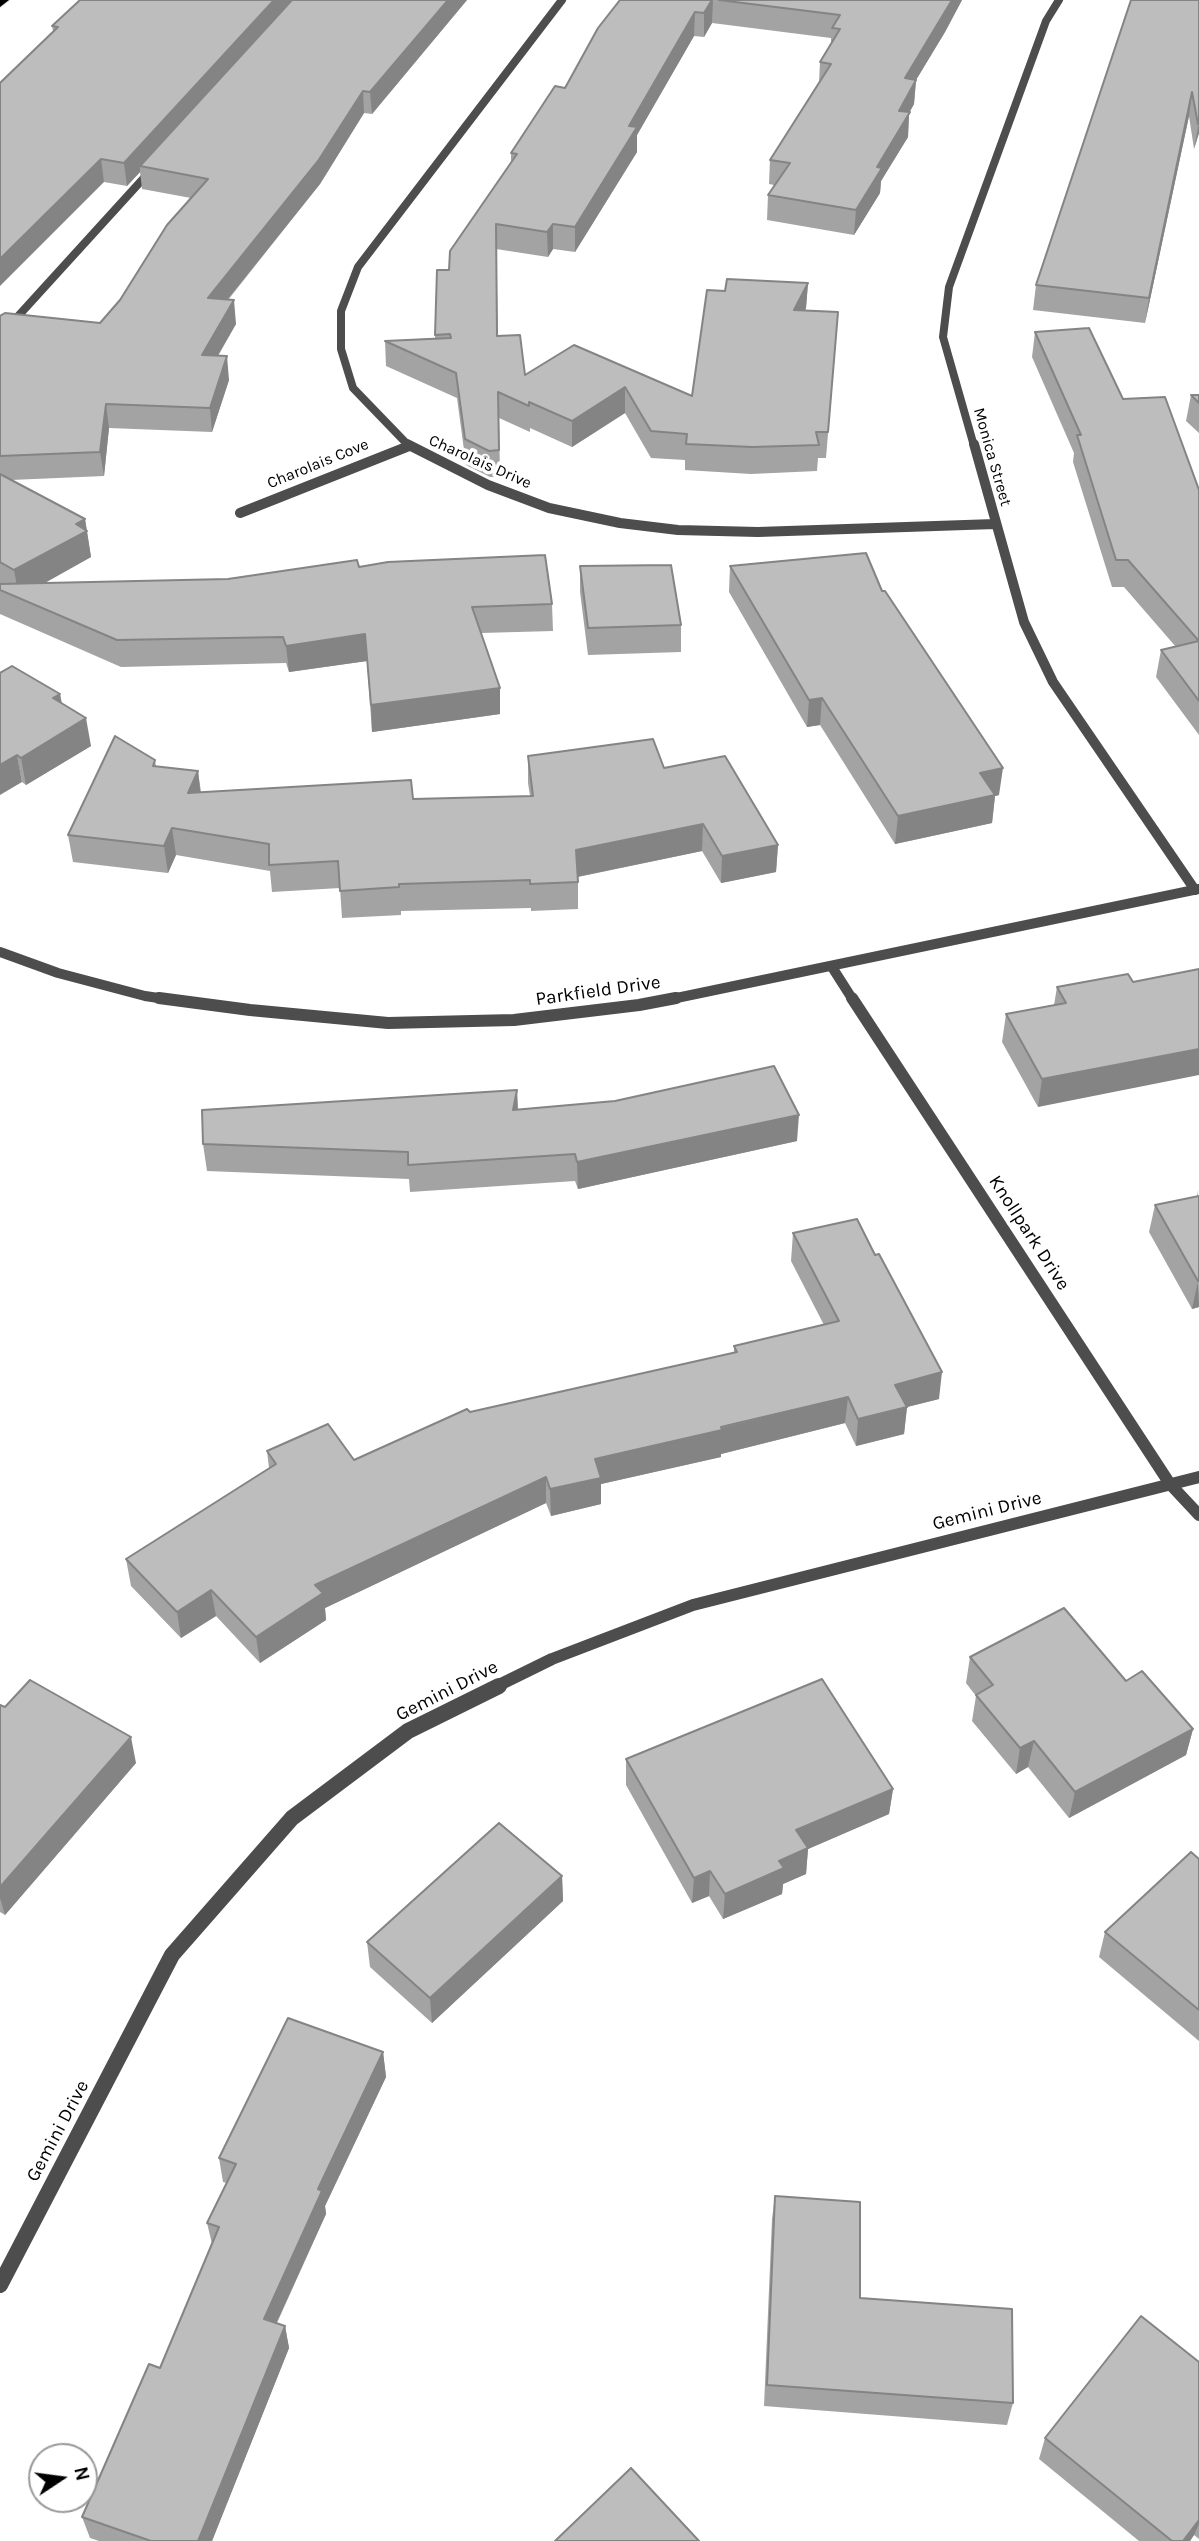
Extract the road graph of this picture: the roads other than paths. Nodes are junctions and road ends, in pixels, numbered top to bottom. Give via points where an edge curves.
1 (4, 0) edge
2 (562, 0) edge
3 (1059, 0) edge
4 (0, 4) edge
5 (157, 163) edge
6 (0, 336) edge
7 (409, 446) junction
8 (240, 513) dead end
9 (995, 524) junction
10 (1197, 890) edge
11 (0, 952) edge
12 (832, 967) junction
13 (1199, 1477) edge
14 (1170, 1484) junction
15 (1199, 1515) edge
16 (0, 2285) edge

1 - 4 main road
2 - 7 street, Charolais Drive via 358,267 341,311 341,349 353,388
3 - 9 street, Monica Street via 1046,21 949,287 943,337
5 - 6 street
7 - 8 street, Charolais Cove
7 - 9 street, Charolais Drive via 488,485 549,508 621,523 758,532
9 - 10 street, Monica Street via 1024,622 1053,682
10 - 12 street, Parkfield Drive
11 - 12 street, Parkfield Drive via 145,996 388,1023 514,1020 639,1004
12 - 14 street, Knollpark Drive
13 - 14 street, Gemini Drive
14 - 15 street, Knollpark Drive
14 - 16 street, Gemini Drive via 693,1605 552,1659 408,1731 292,1818 172,1955

